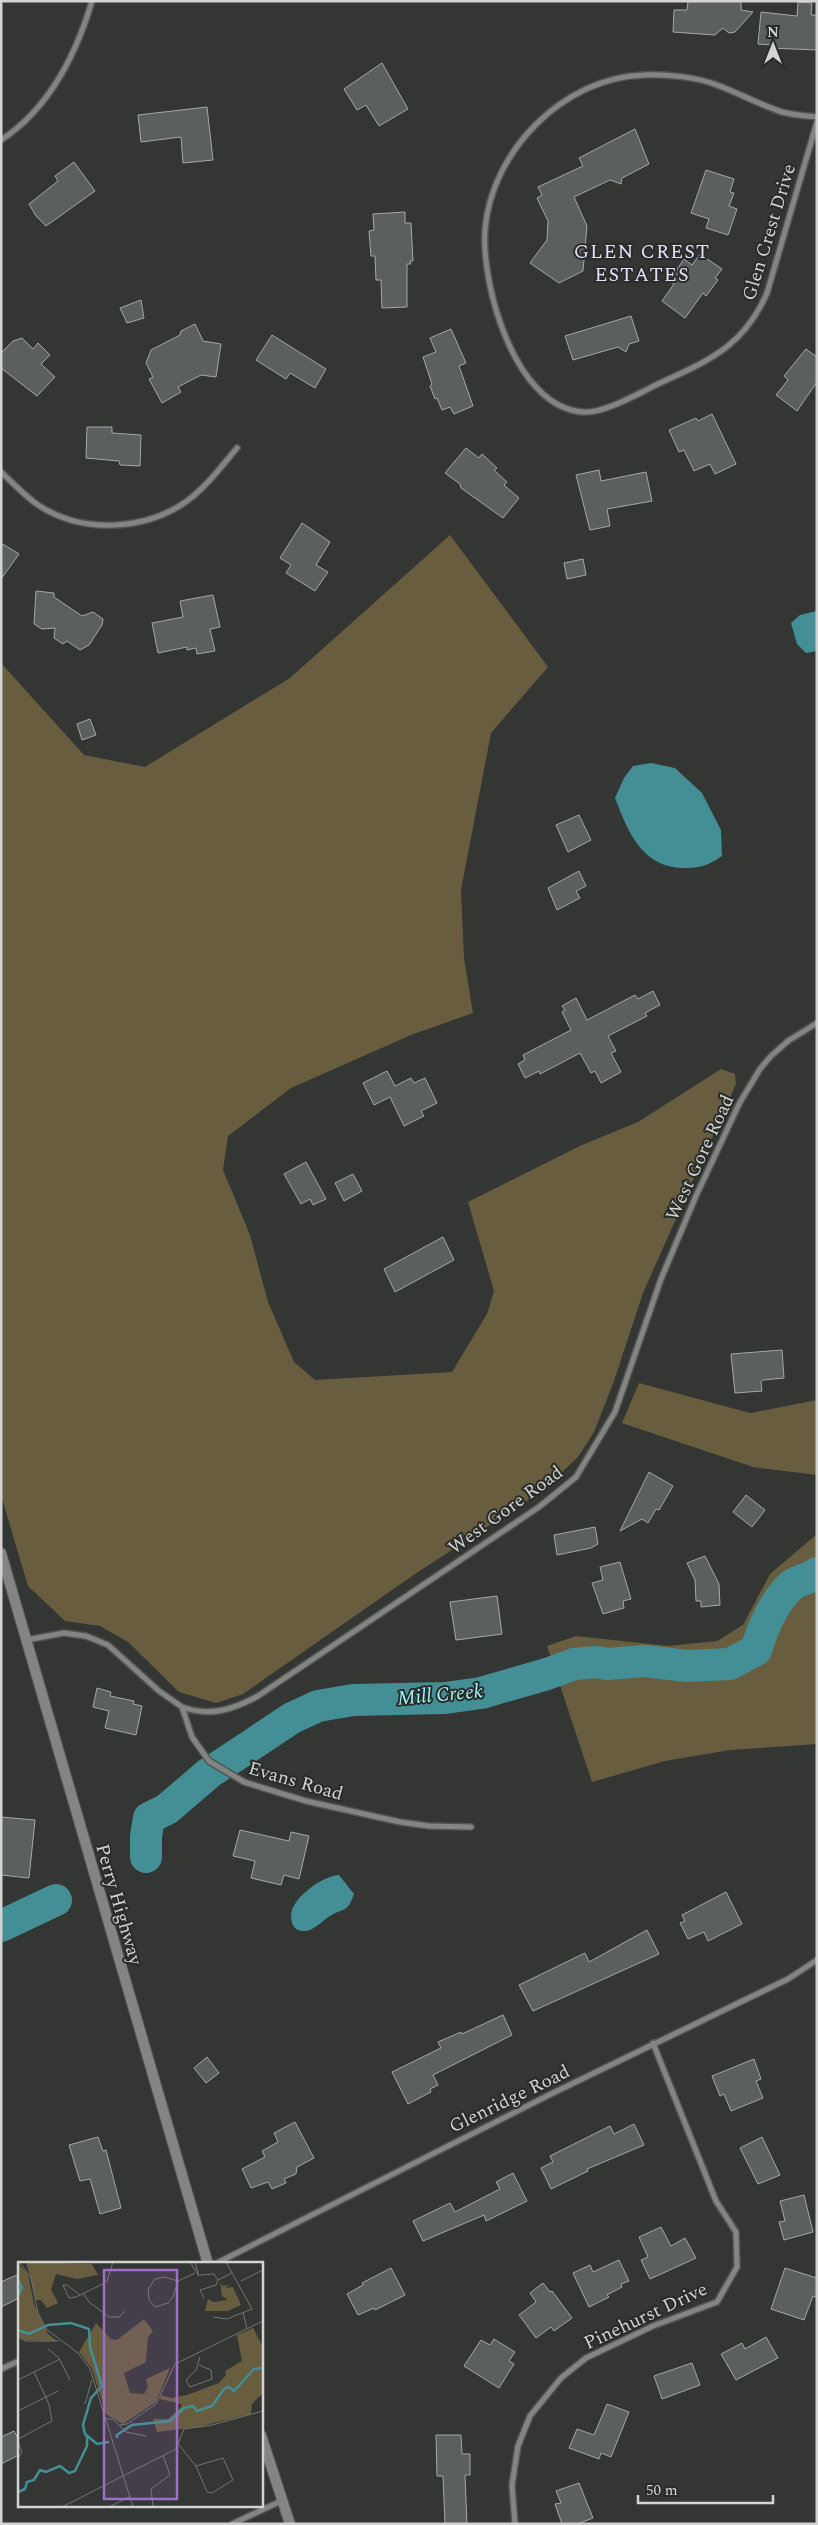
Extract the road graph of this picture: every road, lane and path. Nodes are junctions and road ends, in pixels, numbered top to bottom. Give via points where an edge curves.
1 (92, 1) edge
2 (817, 117) edge
3 (817, 122) edge
4 (1, 140) edge
5 (237, 448) dead end
6 (1, 472) edge
7 (817, 1023) edge
8 (1, 1553) edge
9 (25, 1640) junction
10 (182, 1706) junction
11 (471, 1828) dead end
12 (817, 1960) edge
13 (653, 2043) junction
14 (207, 2262) edge
15 (219, 2262) edge
16 (18, 2361) edge
17 (1, 2369) edge
18 (262, 2438) edge
19 (281, 2501) junction
20 (232, 2524) edge
21 (290, 2524) edge
22 (515, 2524) edge

1 - 4 street via 76,48 49,96 34,114
2 - 3 street, Glen Crest Drive via 784,113 715,84 643,74 601,84 567,99 527,132 500,177 485,229 490,280 504,333 526,378 544,397 584,413 602,409 687,370 726,348 743,334 758,315 767,293
5 - 6 street via 210,481 187,501 168,512 112,526 86,525 38,505
7 - 10 street, West Gore Road via 788,1040 771,1056 739,1104 664,1271 616,1412 576,1477 539,1507 258,1696 207,1713
8 - 9 main road, Perry Highway
9 - 10 street via 64,1634 96,1639 120,1654 159,1691
9 - 14 main road, Perry Highway
10 - 11 street, Evans Road via 192,1737 210,1761 244,1782 306,1801 400,1822
12 - 13 street, Glenridge Road via 788,1979
13 - 15 street, Glenridge Road
13 - 22 street, Pinehurst Drive via 716,2201 736,2232 737,2267 717,2302 653,2326 586,2358 557,2383 530,2416 518,2446 512,2485
16 - 17 street
18 - 19 main road
19 - 20 street
19 - 21 main road

